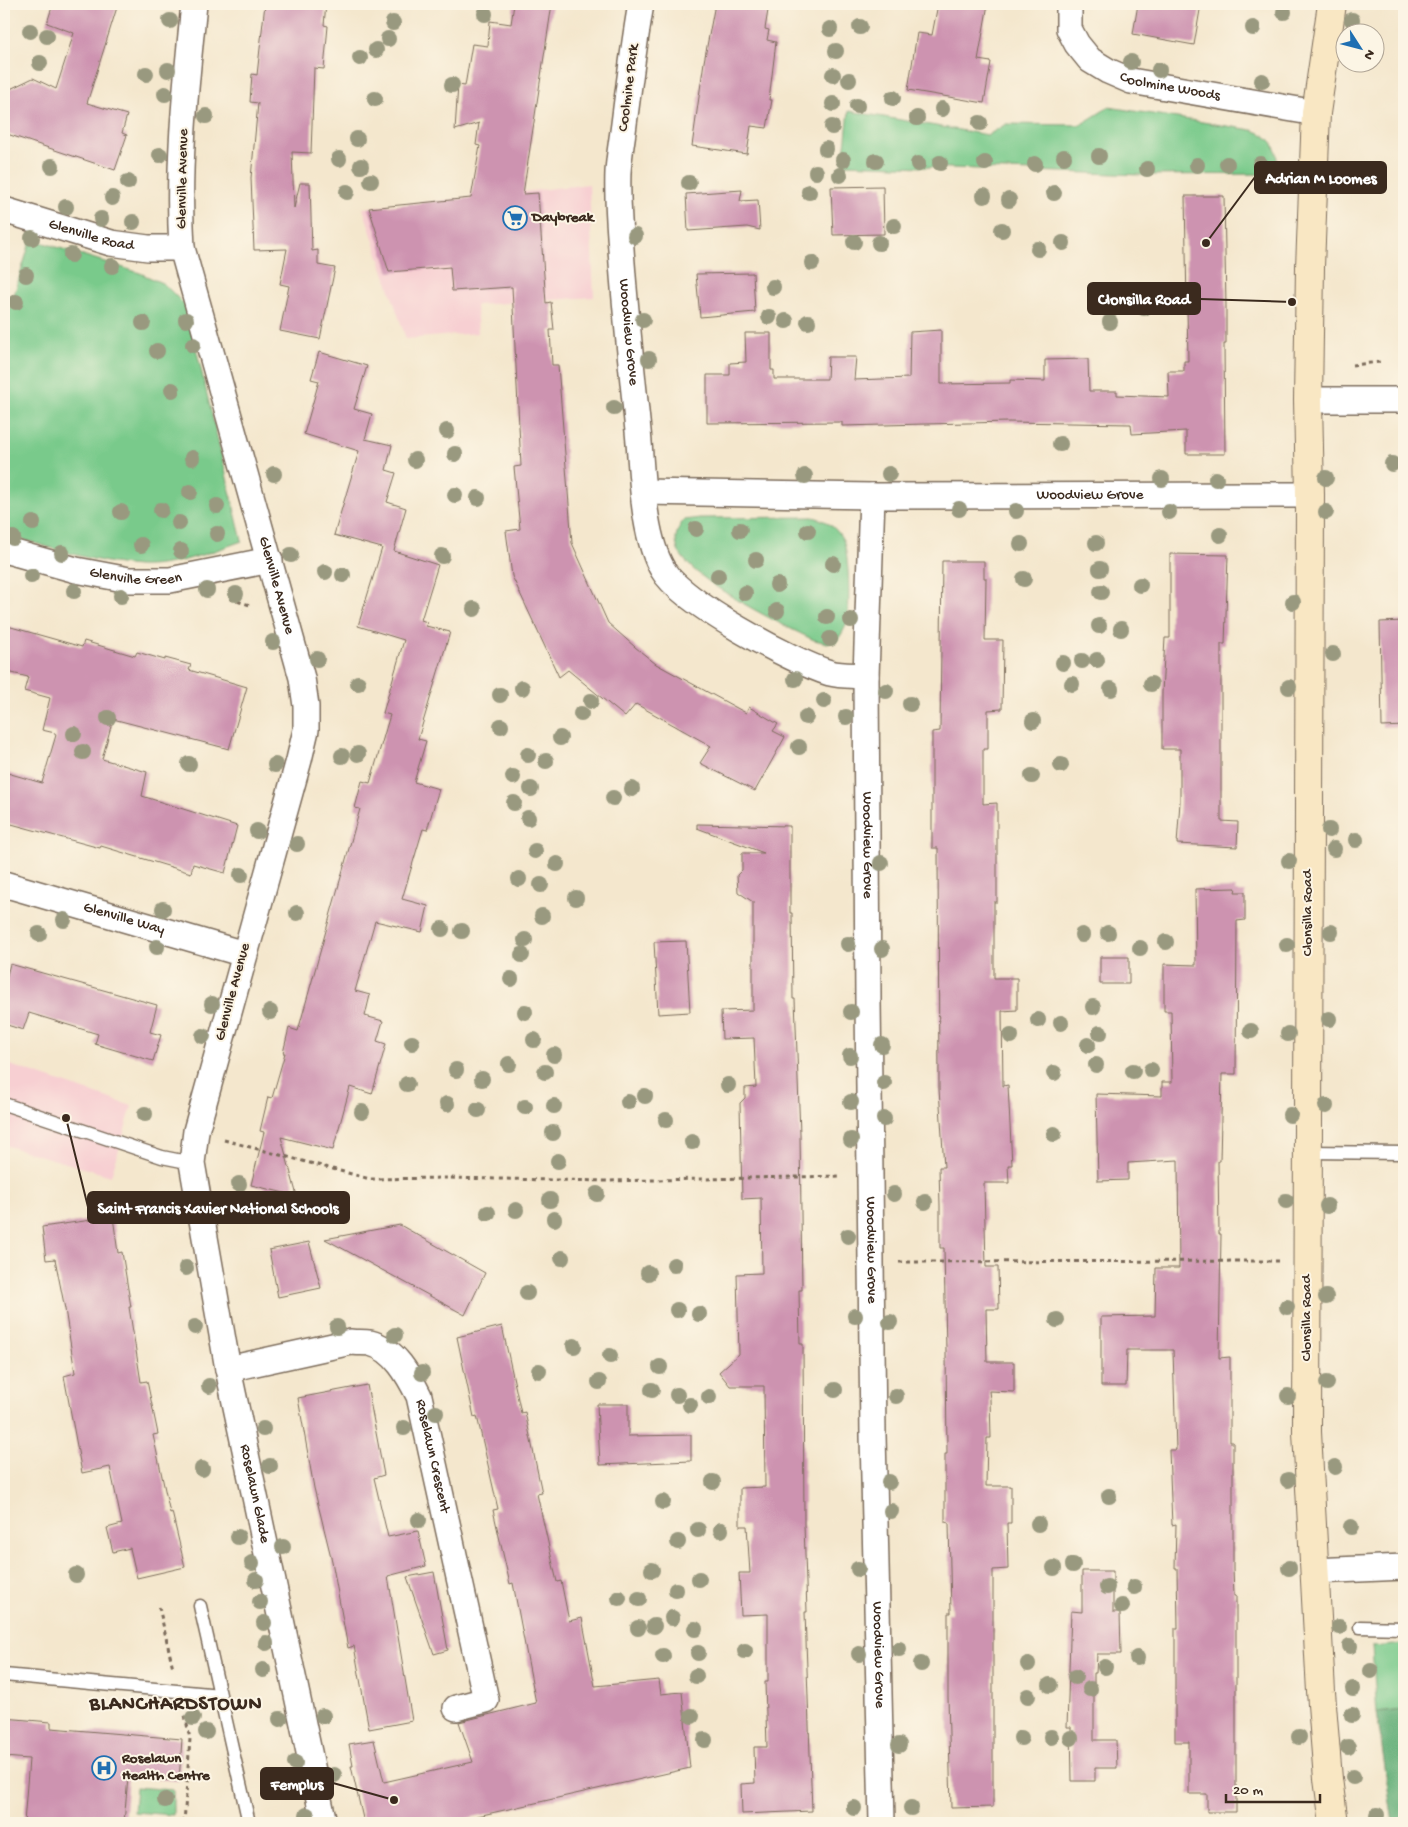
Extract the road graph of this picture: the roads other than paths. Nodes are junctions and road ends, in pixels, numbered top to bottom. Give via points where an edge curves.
1 (194, 4) edge
2 (641, 4) edge
3 (1069, 4) edge
4 (1332, 4) edge
5 (1316, 113) junction
6 (618, 172) joint
7 (4, 210) edge
8 (182, 248) junction
9 (1308, 400) junction
10 (1404, 400) edge
11 (644, 492) junction
12 (1310, 495) junction
13 (872, 496) junction
14 (4, 550) edge
15 (270, 560) junction
16 (866, 676) junction
17 (4, 884) edge
18 (244, 954) junction
19 (4, 1104) edge
20 (1307, 1152) junction
21 (1404, 1153) edge
22 (192, 1163) junction
23 (228, 1369) junction
24 (1404, 1567) edge
25 (1314, 1571) junction
26 (200, 1606) dead end
27 (1360, 1627) dead end
28 (1404, 1628) edge
29 (4, 1675) edge
30 (220, 1695) junction
31 (456, 1708) dead end
32 (249, 1823) edge
33 (324, 1823) edge
34 (882, 1823) edge
35 (1334, 1823) edge

1 - 8 street, Glenville Avenue via 180,192
2 - 6 street, Coolmine Park
3 - 5 street, Coolmine Woods via 1068,29 1090,60 1108,71 1131,80
4 - 5 street, Clonsilla Road
5 - 9 street, Clonsilla Road
6 - 11 street, Woodview Grove via 623,285
7 - 8 street, Glenville Road via 111,242 148,248
8 - 15 street, Glenville Avenue
9 - 10 street
9 - 12 street, Clonsilla Road
11 - 13 street, Woodview Grove
11 - 16 street, Woodview Grove via 656,555 672,584 700,605 801,661 831,673
12 - 13 street, Woodview Grove
12 - 20 street, Clonsilla Road
13 - 16 street, Woodview Grove
14 - 15 street, Glenville Green via 76,570 128,580 170,580
15 - 18 street, Glenville Avenue via 302,678 306,730
16 - 34 street, Woodview Grove via 871,1263
17 - 18 street, Glenville Way
18 - 22 street, Glenville Avenue via 196,1131
19 - 22 lane via 162,1157
20 - 21 lane
20 - 25 street, Clonsilla Road via 1307,1432
22 - 23 street, Roselawn Glade
23 - 31 street, Roselawn Crescent via 351,1342 371,1343 388,1352 408,1374 419,1396 486,1700
23 - 33 street, Roselawn Glade
24 - 25 street
25 - 35 street, Clonsilla Road via 1321,1692
26 - 30 lane
27 - 28 lane
29 - 30 lane
30 - 32 lane

